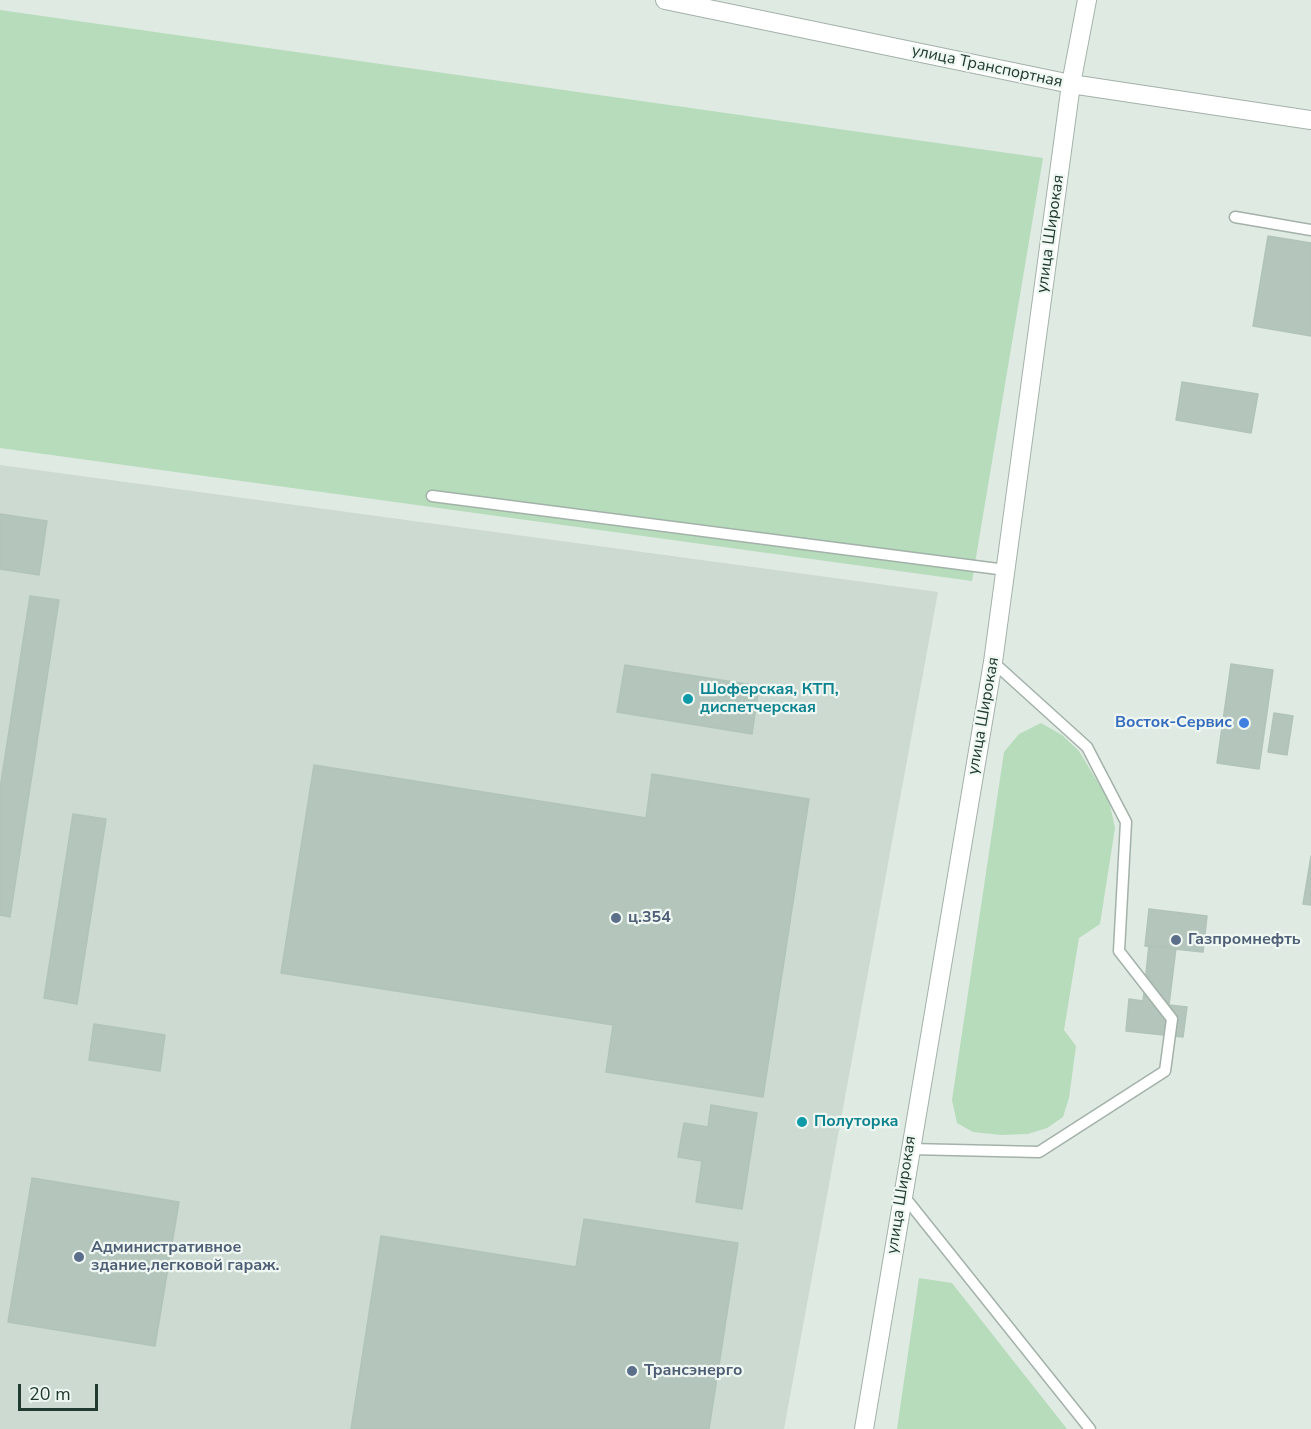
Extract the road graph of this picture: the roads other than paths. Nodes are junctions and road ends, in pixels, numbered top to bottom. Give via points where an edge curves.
1 (665, 0) edge
2 (1087, 0) edge
3 (1071, 84) junction
4 (1311, 120) edge
5 (1235, 217) dead end
6 (1311, 230) edge
7 (432, 496) dead end
8 (1006, 570) junction
9 (993, 662) junction
10 (910, 1149) junction
11 (902, 1195) junction
12 (864, 1429) edge
13 (1090, 1429) edge

1 - 3 street, улица Транспортная
2 - 3 street, улица Широкая
3 - 4 street, улица Транспортная
3 - 8 street, улица Широкая
5 - 6 lane
7 - 8 lane
8 - 9 street, улица Широкая
9 - 10 street, улица Широкая
9 - 10 lane via 1087,747 1125,822 1119,951 1172,1019 1165,1071 1039,1152
10 - 11 street, улица Широкая
11 - 12 street, улица Широкая
11 - 13 lane

